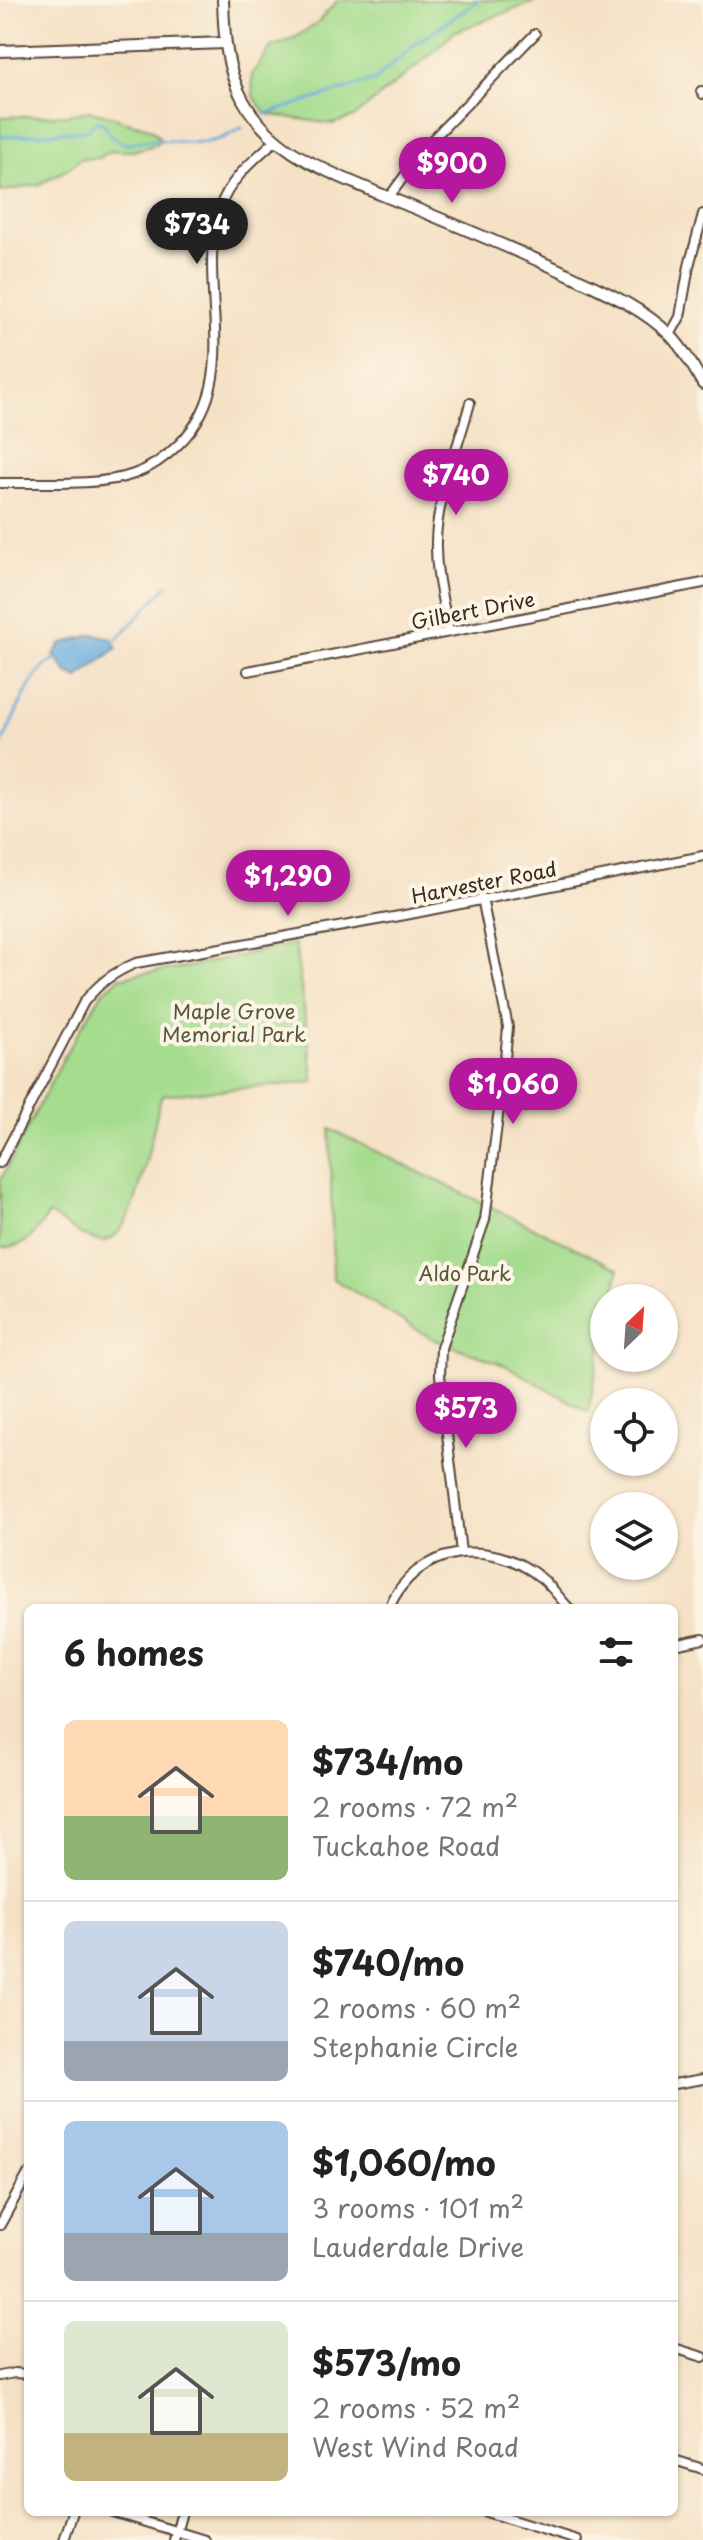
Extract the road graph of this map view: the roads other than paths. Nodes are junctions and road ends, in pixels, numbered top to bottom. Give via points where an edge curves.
1 (223, 0) edge
2 (535, 34) dead end
3 (225, 43) junction
4 (0, 51) edge
5 (276, 140) junction
6 (389, 197) junction
7 (703, 214) edge
8 (670, 335) junction
9 (703, 384) edge
10 (470, 403) dead end
11 (0, 483) edge
12 (703, 583) edge
13 (449, 632) junction
14 (248, 671) dead end
15 (703, 856) edge
16 (482, 898) junction
17 (0, 1163) edge
18 (461, 1552) junction
19 (391, 1604) edge
20 (565, 1604) edge
21 (703, 1639) edge
22 (678, 1644) edge
23 (703, 2079) edge
24 (678, 2083) edge
25 (24, 2181) edge
26 (0, 2225) edge
27 (678, 2349) edge
28 (703, 2357) edge
29 (24, 2374) edge
30 (0, 2376) edge
31 (678, 2461) edge
32 (703, 2469) edge
33 (72, 2516) edge
34 (122, 2516) edge
35 (181, 2516) edge
36 (499, 2516) edge
37 (175, 2536) edge
38 (64, 2540) edge
39 (205, 2540) edge
40 (577, 2540) edge

1 - 3 street
2 - 6 street via 428,144
3 - 4 street
3 - 5 street via 243,100
5 - 6 street via 312,165
5 - 11 street via 241,173 219,210 213,237 217,339 212,384 192,432 172,452 134,474 107,480
6 - 8 street via 600,289
7 - 8 street via 680,317
8 - 9 street
10 - 13 street via 436,538 437,575
12 - 13 street, Gilbert Drive
13 - 14 street, Gilbert Drive
15 - 16 street, Harvester Road
16 - 17 street, Harvester Road via 136,963 112,973 84,1002
16 - 18 street via 508,1027 485,1220 441,1348
18 - 19 street via 425,1565
18 - 20 street via 506,1558 542,1578
21 - 22 street
23 - 24 street
25 - 26 street
27 - 28 street
29 - 30 street
31 - 32 street
33 - 38 street
34 - 37 street
35 - 37 street
36 - 40 street
37 - 39 street

